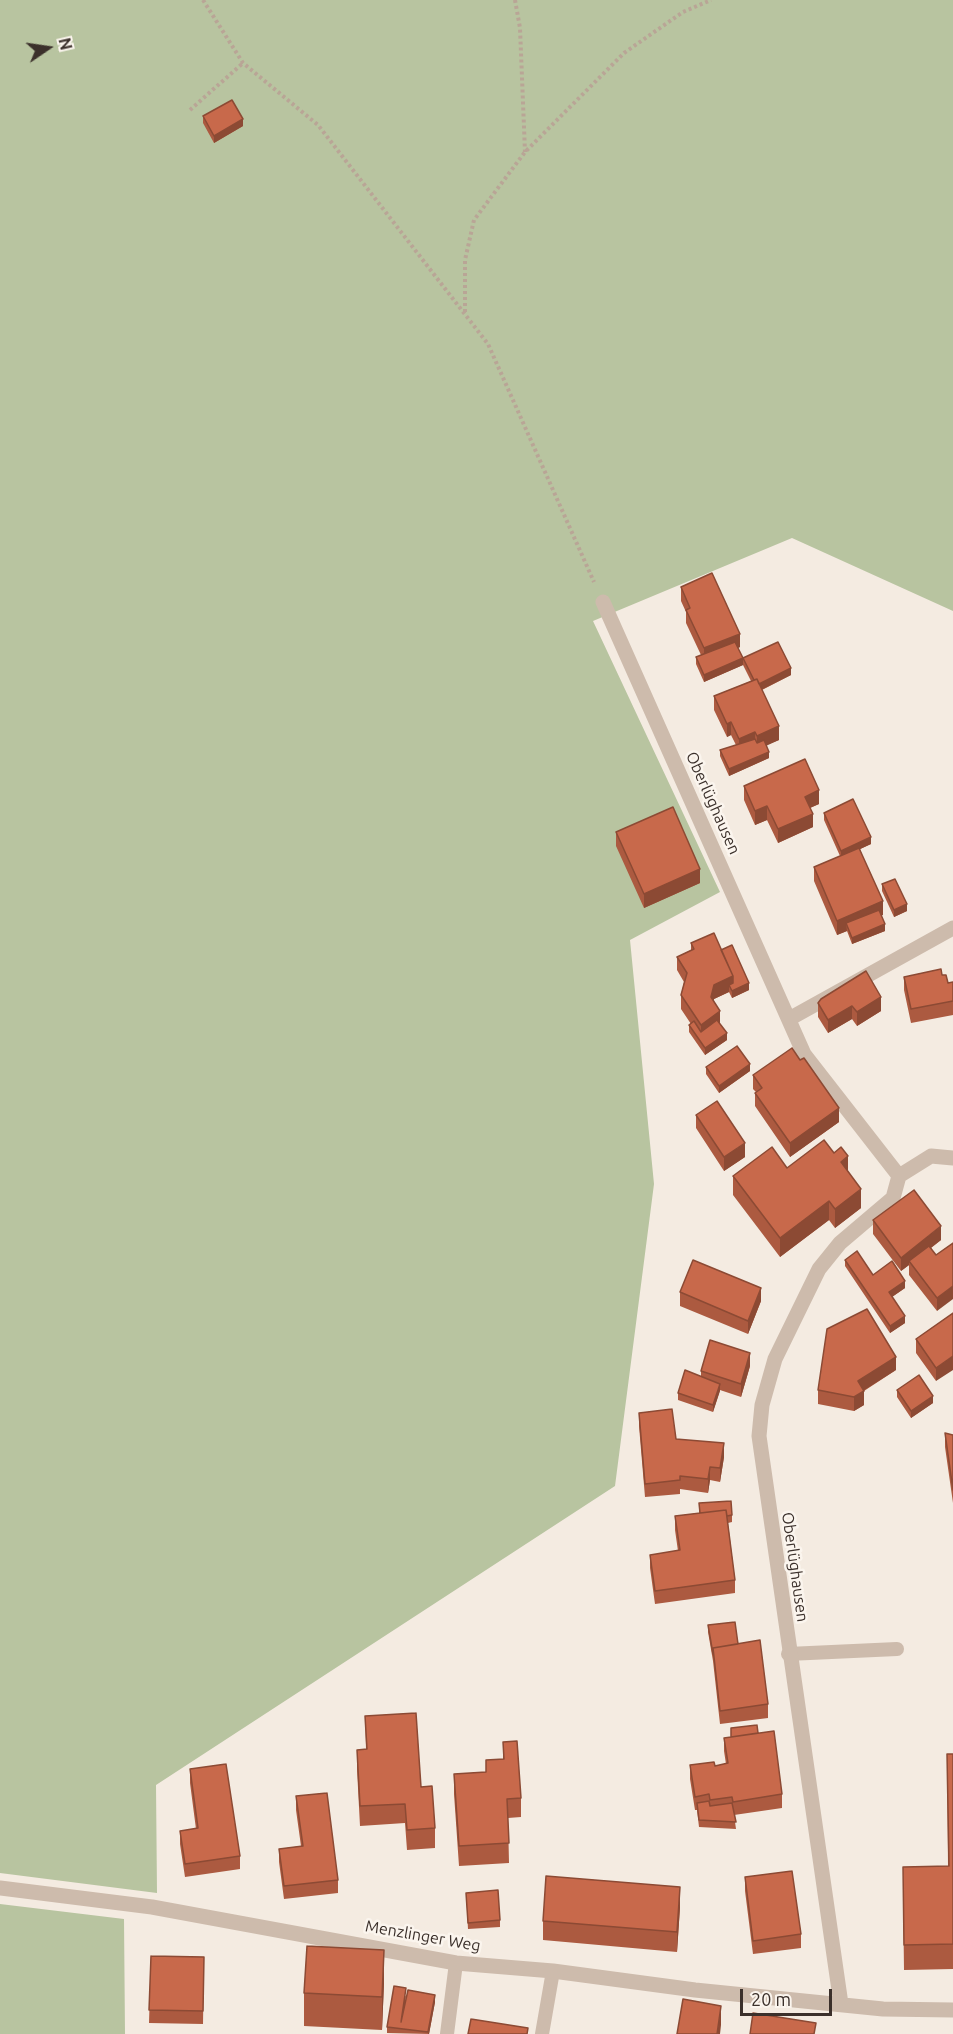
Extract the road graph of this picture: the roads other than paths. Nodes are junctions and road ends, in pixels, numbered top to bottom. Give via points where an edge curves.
1 (603, 602) road end
2 (953, 928) edge
3 (789, 1019) junction
4 (953, 1158) edge
5 (898, 1176) junction
6 (897, 1649) dead end
7 (788, 1654) junction
8 (0, 1888) edge
9 (456, 1963) junction
10 (553, 1971) junction
11 (841, 2004) junction
12 (953, 2010) edge
13 (447, 2034) edge
14 (542, 2034) edge

1 - 3 street, Oberlüghausen
2 - 3 street
3 - 5 street, Oberlüghausen via 804,1054
4 - 5 street via 931,1156
5 - 7 street, Oberlüghausen via 893,1198 840,1243 819,1269 775,1359 762,1405 759,1436
6 - 7 lane
7 - 11 street, Oberlüghausen
8 - 9 street, Menzlinger Weg via 152,1907
9 - 10 street, Menzlinger Weg
9 - 13 lane
10 - 11 street, Menzlinger Weg
10 - 14 lane
11 - 12 street, Menzlinger Weg

